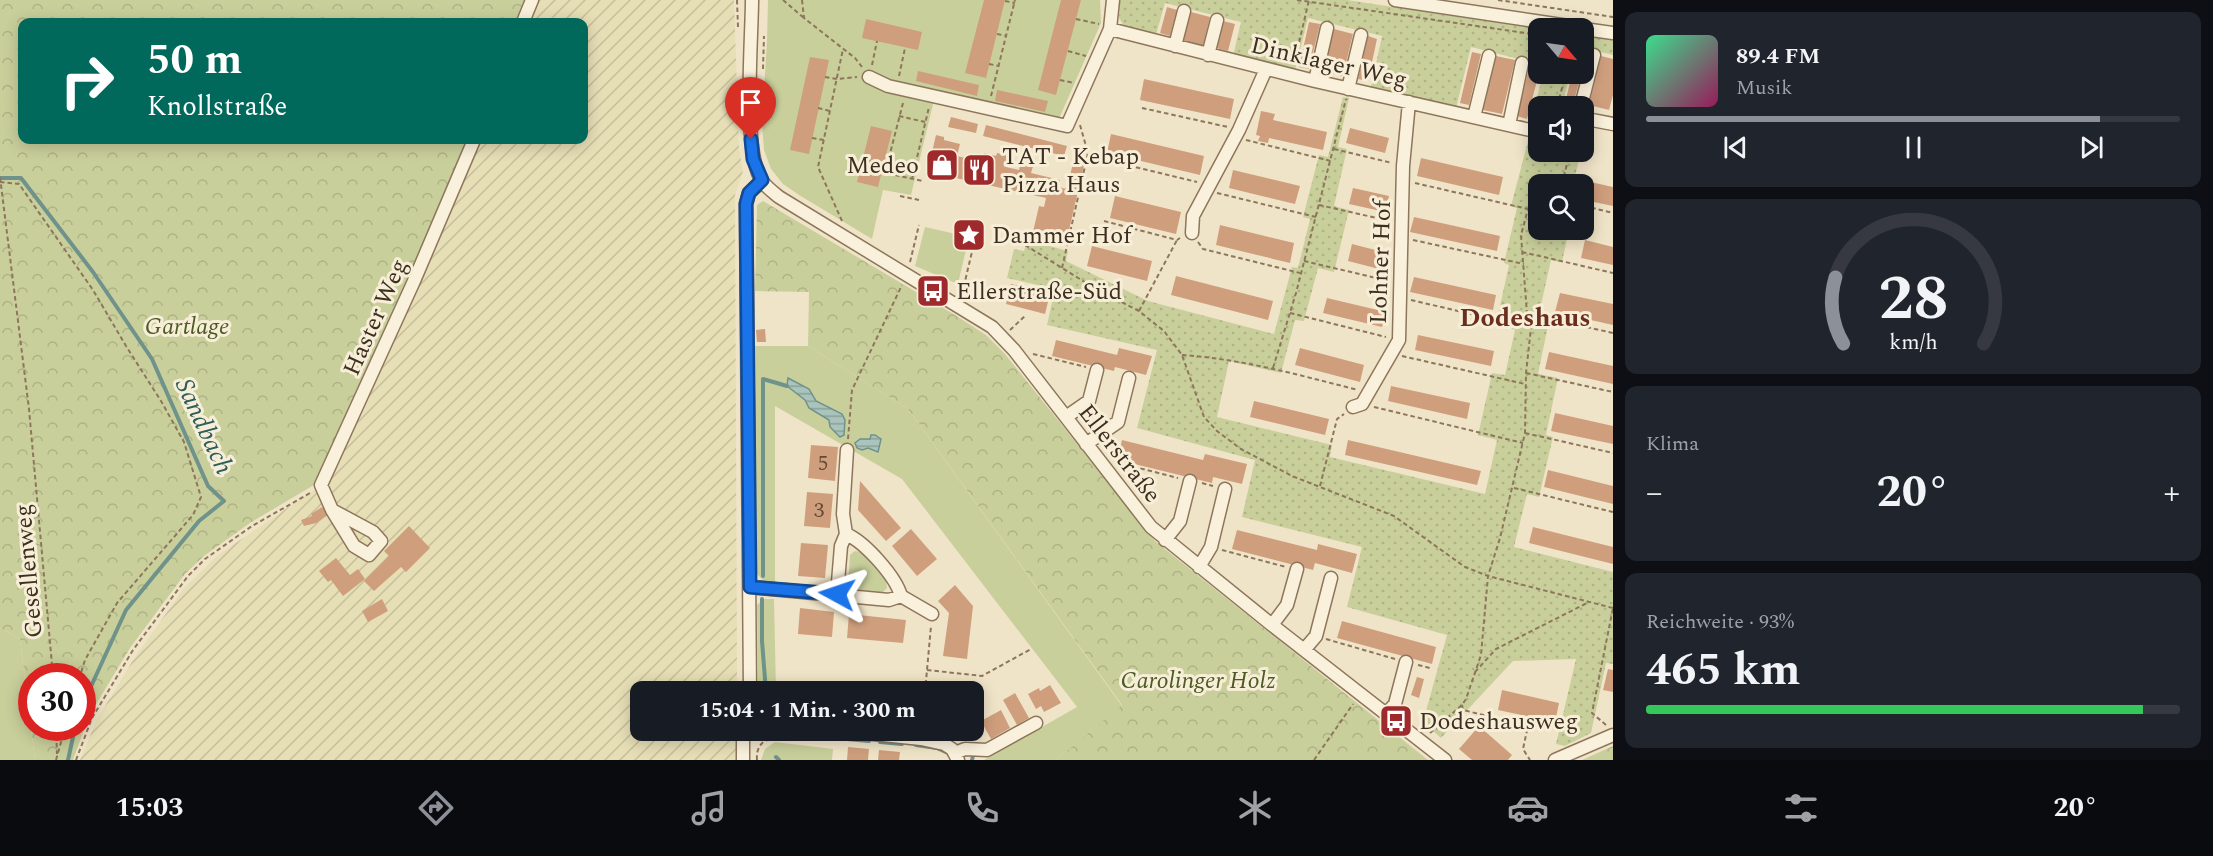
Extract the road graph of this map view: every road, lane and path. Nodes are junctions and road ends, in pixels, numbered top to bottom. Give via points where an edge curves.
1 (532, 0) edge
2 (752, 0) edge
3 (783, 0) edge
4 (802, 0) edge
5 (1113, 0) edge
6 (1297, 0) edge
7 (1395, 0) edge
8 (1498, 0) edge
9 (1005, 1) edge
10 (1308, 1) edge
11 (1015, 2) edge
12 (1444, 4) edge
13 (1184, 11) dead end
14 (1613, 17) edge
15 (525, 18) edge
16 (804, 18) junction
17 (1076, 18) dead end
18 (1528, 19) edge
19 (1217, 20) dead end
20 (1106, 27) junction
21 (1327, 28) dead end
22 (1594, 30) edge
23 (1528, 33) edge
24 (1613, 33) edge
25 (997, 34) dead end
26 (1360, 35) dead end
27 (1007, 36) junction
28 (877, 41) dead end
29 (1175, 46) junction
30 (905, 48) dead end
31 (843, 49) junction
32 (1068, 51) dead end
33 (1208, 55) junction
34 (1489, 56) dead end
35 (1097, 59) junction
36 (1522, 63) dead end
37 (989, 64) dead end
38 (999, 66) junction
39 (1266, 69) junction
40 (1292, 75) junction
41 (825, 76) dead end
42 (869, 77) junction
43 (837, 79) junction
44 (1315, 81) junction
45 (901, 88) junction
46 (1348, 89) junction
47 (932, 95) junction
48 (1409, 102) junction
49 (818, 108) dead end
50 (988, 108) junction
51 (1075, 108) junction
52 (1142, 108) dead end
53 (830, 111) junction
54 (899, 116) junction
55 (1474, 117) junction
56 (1594, 120) edge
57 (925, 122) junction
58 (1613, 124) edge
59 (1509, 125) junction
60 (1528, 129) edge
61 (1237, 134) junction
62 (812, 138) dead end
63 (824, 141) junction
64 (472, 144) edge
65 (1334, 149) junction
66 (1331, 161) junction
67 (1114, 162) dead end
68 (1403, 166) junction
69 (912, 179) junction
70 (1, 180) edge
71 (762, 180) junction
72 (1403, 180) junction
73 (923, 182) dead end
74 (1207, 188) junction
75 (900, 196) dead end
76 (919, 200) dead end
77 (1319, 205) junction
78 (1594, 208) edge
79 (1528, 209) joint
80 (1613, 213) edge
81 (1316, 217) junction
82 (1104, 221) dead end
83 (1401, 223) junction
84 (919, 225) dead end
85 (1192, 233) junction
86 (1401, 238) junction
87 (975, 239) dead end
88 (1177, 240) junction
89 (851, 241) junction
90 (1025, 245) dead end
91 (1522, 252) junction
92 (1304, 261) junction
93 (1524, 264) junction
94 (1062, 268) junction
95 (1300, 273) junction
96 (1613, 273) edge
97 (907, 275) junction
98 (1400, 283) junction
99 (1400, 297) junction
100 (959, 306) junction
101 (1139, 311) junction
102 (1290, 313) junction
103 (1527, 314) junction
104 (1026, 315) dead end
105 (1531, 328) junction
106 (1613, 333) edge
107 (1003, 336) junction
108 (1399, 339) junction
109 (1014, 350) junction
110 (1391, 353) junction
111 (1182, 355) junction
112 (1273, 368) junction
113 (1097, 370) joint
114 (1526, 373) junction
115 (1129, 378) dead end
116 (1525, 384) junction
117 (1613, 392) edge
118 (1361, 401) junction
119 (1066, 417) junction
120 (1525, 433) junction
121 (1523, 443) junction
122 (1086, 444) junction
123 (847, 450) joint
124 (1613, 453) edge
125 (1190, 481) junction
126 (1117, 484) junction
127 (321, 485) junction
128 (1320, 486) junction
129 (1513, 487) junction
130 (1225, 489) joint
131 (332, 510) dead end
132 (1613, 512) edge
133 (846, 534) junction
134 (1165, 540) junction
135 (1211, 547) junction
136 (1199, 567) junction
137 (1297, 569) joint
138 (1488, 576) junction
139 (1331, 578) dead end
140 (750, 587) junction
141 (837, 594) junction
142 (901, 596) junction
143 (1589, 602) junction
144 (932, 614) joint
145 (1272, 625) junction
146 (1316, 636) junction
147 (1030, 649) dead end
148 (1304, 650) junction
149 (1406, 662) junction
150 (52, 663) edge
151 (84, 663) edge
152 (1430, 668) dead end
153 (927, 670) junction
154 (1474, 673) junction
155 (750, 681) edge
156 (926, 681) edge
157 (1360, 694) junction
158 (1462, 705) junction
159 (1386, 714) junction
160 (1036, 723) dead end
161 (1613, 733) edge
162 (56, 741) edge
163 (61, 741) edge
164 (743, 741) edge
165 (764, 741) edge
166 (932, 741) edge
167 (1421, 741) junction
168 (957, 756) edge
169 (56, 760) edge
170 (76, 760) edge
171 (743, 760) edge
172 (757, 760) edge
173 (1314, 760) edge
174 (1445, 760) edge
175 (1530, 760) edge
176 (1555, 760) edge

1 - 15 street
2 - 71 street via 749,120 753,159
3 - 16 path
4 - 16 path
5 - 20 street
6 - 10 path
7 - 12 street
8 - 14 path
9 - 11 path
10 - 23 path
10 - 40 path
11 - 27 path
12 - 18 street
13 - 29 street
16 - 31 path
17 - 20 path
19 - 33 street
20 - 29 street, Dinklager Weg
20 - 35 street
21 - 44 street
22 - 24 street
25 - 27 path
26 - 46 street
27 - 38 path
28 - 42 path
29 - 33 street, Dinklager Weg
30 - 45 path
31 - 42 path
31 - 43 path
32 - 35 path
33 - 39 street, Dinklager Weg
34 - 55 street
35 - 51 street
36 - 59 street
37 - 38 path
38 - 50 path
39 - 40 street, Dinklager Weg
39 - 61 street
40 - 44 street, Dinklager Weg
41 - 43 path
42 - 43 path
42 - 45 street
43 - 53 path
44 - 46 street, Dinklager Weg
45 - 47 street
45 - 54 path
46 - 48 street, Dinklager Weg
46 - 65 path
47 - 50 street
47 - 57 path
48 - 55 street, Dinklager Weg
48 - 68 street, Lohner Hof
49 - 53 path
50 - 51 street via 1066,126
51 - 94 path via 1088,153
52 - 61 path
53 - 63 path
54 - 57 path
54 - 69 path via 884,173
55 - 59 street, Dinklager Weg
56 - 58 street
57 - 69 path
59 - 60 street, Dinklager Weg
61 - 66 path
61 - 74 street
62 - 63 path
63 - 89 path via 818,167
64 - 127 street, Haster Weg
65 - 66 path
65 - 68 path
66 - 77 path
67 - 74 path
68 - 72 street, Lohner Hof
69 - 73 path
70 - 150 path, Gesellenweg via 29,409
70 - 151 path via 19,184 93,290 184,442 201,497 193,515 117,603
71 - 89 street, Ellerstraße via 779,197
71 - 140 street via 749,193 746,204
72 - 79 path
72 - 83 street, Lohner Hof
74 - 81 path
74 - 85 street via 1193,216
75 - 76 path
77 - 81 path
77 - 83 path
78 - 80 path
79 - 91 path via 1521,235
81 - 92 path
82 - 88 path
83 - 86 street, Lohner Hof
84 - 97 path
85 - 88 path
85 - 95 path via 1203,249
86 - 93 path
86 - 98 street, Lohner Hof
87 - 100 path
88 - 101 path
89 - 97 street, Ellerstraße
90 - 94 path
91 - 93 path
91 - 96 path
92 - 95 path
92 - 98 path
93 - 103 path
94 - 101 path
95 - 102 path
97 - 100 street, Ellerstraße
97 - 123 path via 852,390
98 - 99 street, Lohner Hof
99 - 105 path
99 - 108 street, Lohner Hof
100 - 107 street, Ellerstraße
101 - 111 path via 1164,331
102 - 108 path
102 - 112 path
103 - 105 path
103 - 106 path
104 - 107 path
105 - 114 path
107 - 109 street, Ellerstraße
108 - 110 street, Lohner Hof
109 - 113 path
109 - 119 street, Ellerstraße
110 - 116 path
110 - 118 street, Lohner Hof
111 - 112 path via 1220,357
111 - 128 path via 1204,417 1217,431 1241,449
112 - 118 path
113 - 119 street via 1089,402
114 - 116 path
114 - 117 path
115 - 122 street via 1118,422
116 - 120 path
118 - 121 path
118 - 128 path via 1337,419
119 - 122 street, Ellerstraße
120 - 121 path
120 - 124 path
121 - 129 path
122 - 126 street, Ellerstraße
123 - 133 street via 843,514
125 - 126 path via 1139,468
125 - 130 path
125 - 134 street via 1180,521
126 - 134 street, Ellerstraße
127 - 131 street
127 - 170 path via 230,541 188,576 133,650 92,718
128 - 138 path via 1394,516 1465,567
129 - 132 path
129 - 138 path
130 - 135 street
133 - 141 street via 841,546
133 - 142 street via 857,539 898,585
134 - 136 street, Ellerstraße
135 - 136 street
135 - 137 path
136 - 145 street, Ellerstraße
137 - 145 street via 1287,604
138 - 143 path
138 - 154 path via 1480,655
139 - 146 street
140 - 141 street
140 - 155 street
141 - 142 street via 889,600
142 - 144 street
143 - 154 path via 1496,650
143 - 161 path via 1613,608 1592,713
144 - 153 path
145 - 148 street, Ellerstraße
146 - 148 street
146 - 149 path
147 - 153 path via 982,676
148 - 157 street, Ellerstraße
149 - 152 path
149 - 159 street via 1395,704
153 - 156 path
154 - 158 path
157 - 159 street, Ellerstraße
157 - 173 path
158 - 167 path
158 - 175 path via 1463,710 1528,726 1523,749
159 - 167 street, Ellerstraße
160 - 168 street via 987,750 965,749
161 - 176 street
162 - 169 path
163 - 169 path
164 - 171 street
165 - 172 path
166 - 168 street via 944,744
167 - 174 street, Ellerstraße

